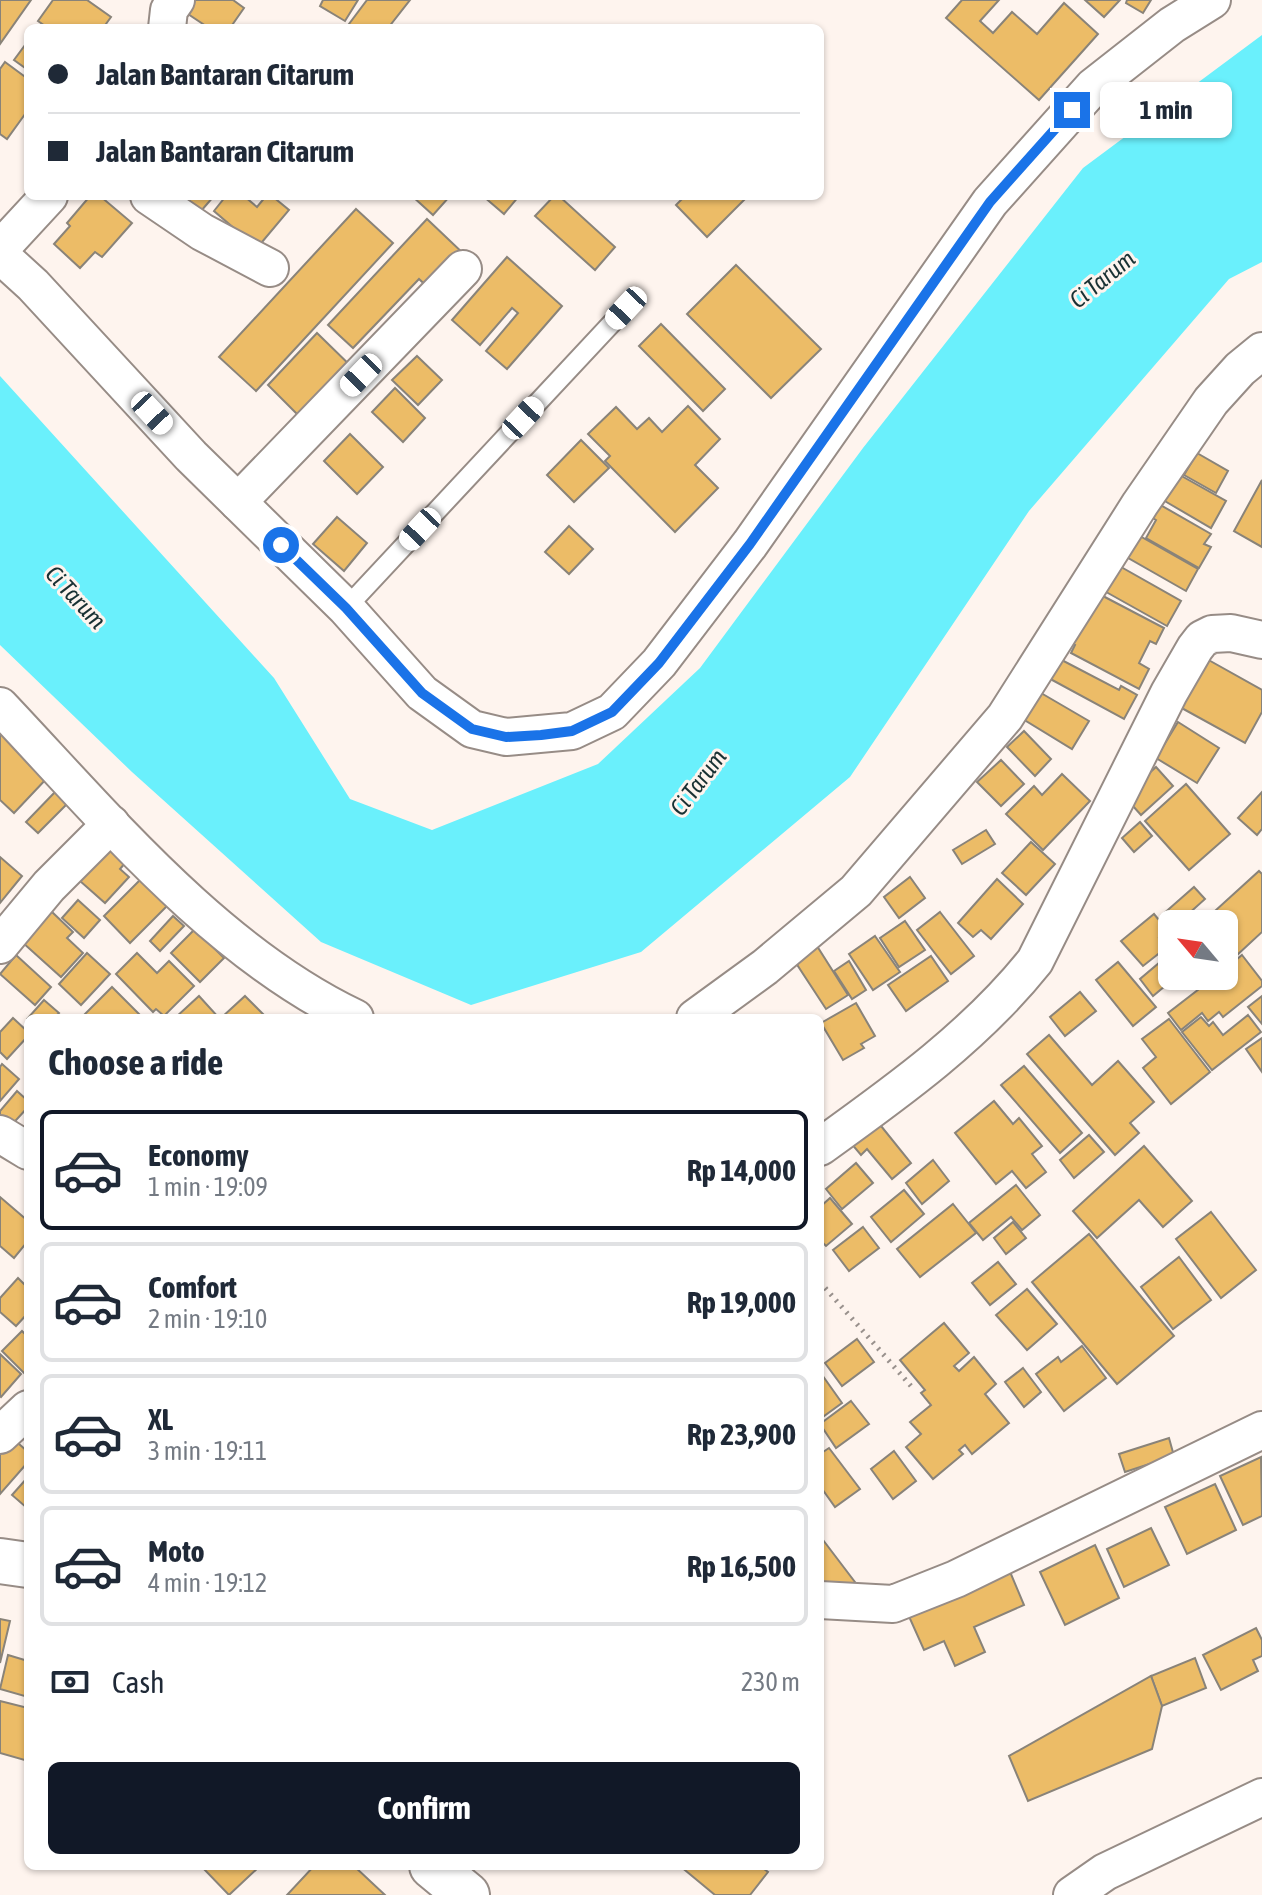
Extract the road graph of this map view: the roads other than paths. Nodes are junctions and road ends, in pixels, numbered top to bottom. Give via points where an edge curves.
1 (176, 0) edge
2 (1212, 0) edge
3 (167, 24) edge
4 (46, 200) edge
5 (155, 200) edge
6 (0, 252) edge
7 (270, 268) dead end
8 (463, 269) dead end
9 (626, 308) dead end
10 (1255, 369) edge
11 (238, 502) junction
12 (346, 608) junction
13 (1262, 640) edge
14 (0, 706) edge
15 (111, 824) junction
16 (0, 945) edge
17 (348, 1014) edge
18 (700, 1014) edge
19 (0, 1134) edge
20 (824, 1144) edge
21 (24, 1149) edge
22 (24, 1413) edge
23 (1262, 1430) edge
24 (0, 1435) edge
25 (0, 1561) edge
26 (24, 1564) edge
27 (824, 1600) edge
28 (1262, 1797) edge
29 (437, 1870) edge
30 (467, 1895) edge
31 (1072, 1895) edge

1 - 3 street
2 - 12 street via 1093,87 990,202 750,544 659,663 612,712 557,733 506,737 472,729 422,693
4 - 6 street
5 - 7 street
6 - 11 street
8 - 11 street
9 - 12 lane
10 - 18 street via 1211,401 1005,717 856,891
11 - 12 street
13 - 20 street via 1231,633 1202,639 1169,693 1035,961 1007,997 964,1036
14 - 15 street
15 - 16 street
15 - 17 street via 255,959
19 - 21 street
22 - 24 street
23 - 27 street via 956,1579 893,1604
25 - 26 main road
28 - 31 street via 1105,1872
29 - 30 main road

